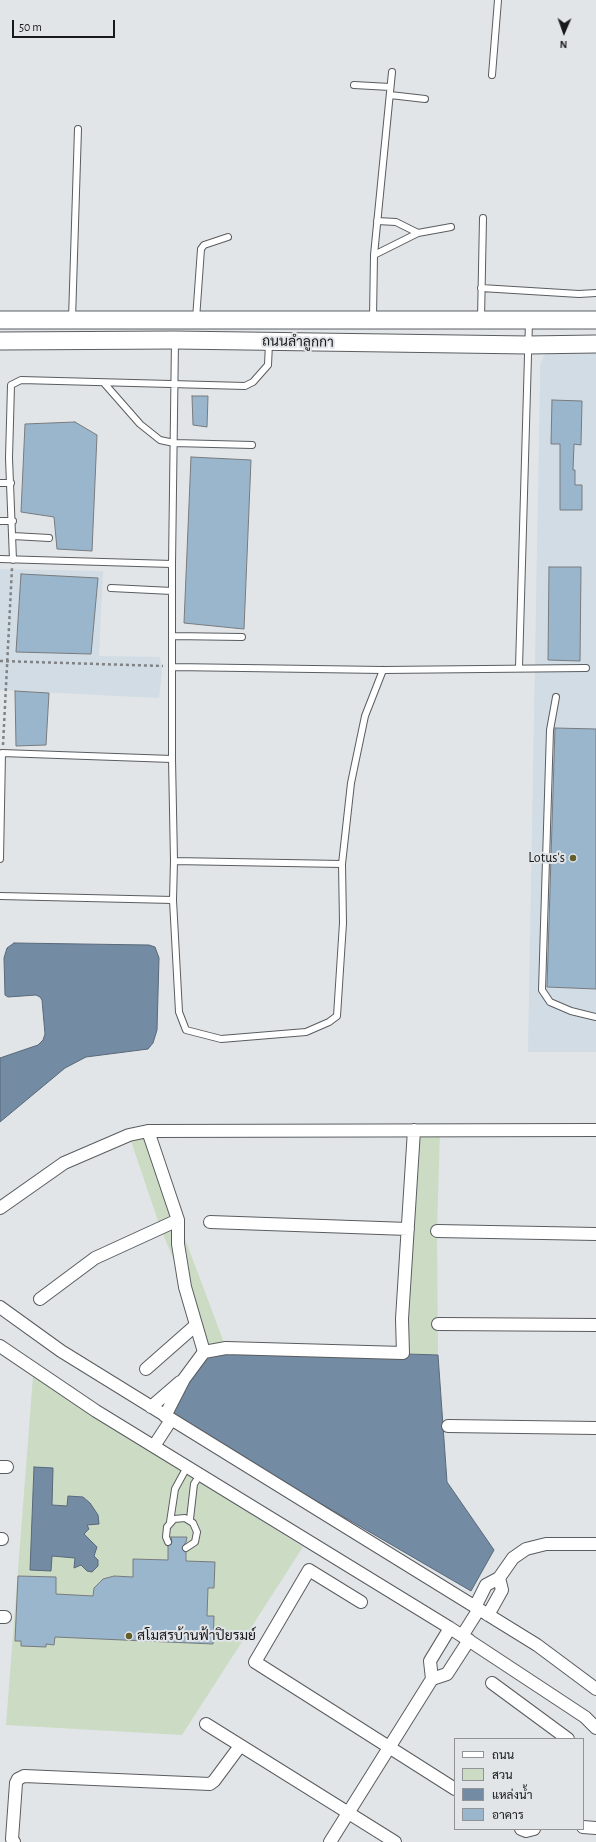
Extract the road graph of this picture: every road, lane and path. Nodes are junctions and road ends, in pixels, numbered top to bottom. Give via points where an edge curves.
1 (498, 0) edge
2 (392, 72) dead end
3 (492, 75) dead end
4 (354, 85) dead end
5 (390, 87) junction
6 (390, 95) junction
7 (425, 99) dead end
8 (78, 129) dead end
9 (483, 218) dead end
10 (377, 221) junction
11 (451, 227) dead end
12 (418, 233) junction
13 (228, 237) dead end
14 (374, 255) junction
15 (482, 288) junction
16 (596, 293) edge
17 (0, 320) edge
18 (72, 320) junction
19 (196, 320) junction
20 (373, 320) junction
21 (481, 320) junction
22 (529, 320) junction
23 (596, 320) edge
24 (175, 340) junction
25 (0, 341) edge
26 (269, 341) junction
27 (596, 344) edge
28 (528, 345) junction
29 (104, 382) junction
30 (174, 384) junction
31 (174, 443) junction
32 (252, 445) dead end
33 (0, 483) edge
34 (11, 483) junction
35 (0, 521) edge
36 (13, 521) junction
37 (13, 536) junction
38 (49, 538) dead end
39 (0, 559) edge
40 (13, 560) junction
41 (172, 564) junction
42 (111, 588) dead end
43 (172, 591) junction
44 (172, 636) junction
45 (242, 637) dead end
46 (0, 661) edge
47 (7, 661) junction
48 (172, 667) junction
49 (519, 667) junction
50 (586, 668) dead end
51 (383, 670) junction
52 (556, 697) dead end
53 (1, 753) edge
54 (172, 759) junction
55 (0, 859) edge
56 (174, 861) junction
57 (342, 864) junction
58 (0, 896) edge
59 (173, 900) junction
60 (596, 1017) edge
61 (414, 1130) junction
62 (596, 1130) edge
63 (148, 1131) junction
64 (0, 1208) edge
65 (178, 1220) junction
66 (210, 1222) dead end
67 (408, 1229) junction
68 (437, 1231) dead end
69 (596, 1234) edge
70 (40, 1299) dead end
71 (0, 1307) edge
72 (438, 1324) dead end
73 (196, 1325) junction
74 (596, 1325) edge
75 (0, 1346) edge
76 (204, 1352) junction
77 (146, 1369) dead end
78 (184, 1379) junction
79 (151, 1407) junction
80 (168, 1418) junction
81 (448, 1426) dead end
82 (596, 1428) edge
83 (154, 1446) junction
84 (187, 1467) junction
85 (200, 1475) junction
86 (190, 1519) junction
87 (170, 1522) junction
88 (168, 1542) dead end
89 (596, 1544) edge
90 (186, 1548) dead end
91 (361, 1602) dead end
92 (481, 1610) junction
93 (450, 1628) junction
94 (466, 1638) junction
95 (432, 1679) junction
96 (492, 1683) dead end
97 (596, 1689) edge
98 (206, 1724) dead end
99 (596, 1728) edge
100 (567, 1738) edge
101 (240, 1746) junction
102 (389, 1747) junction
103 (454, 1788) edge
104 (348, 1812) junction
105 (584, 1827) edge
106 (596, 1828) edge
107 (14, 1842) edge
108 (330, 1842) edge
109 (395, 1842) edge

1 - 3 lane
2 - 5 lane
4 - 5 lane
5 - 6 lane
6 - 7 lane
6 - 10 lane
8 - 18 lane
9 - 15 lane
10 - 12 lane via 396,222
10 - 14 lane
11 - 12 lane
12 - 14 lane
13 - 19 lane via 204,245 201,249
14 - 20 lane
15 - 16 lane
15 - 21 lane
17 - 18 main road, ถนนลำลูกกา
18 - 19 main road, ถนนลำลูกกา
19 - 20 main road, ถนนลำลูกกา
20 - 21 main road, ถนนลำลูกกา
21 - 22 main road, ถนนลำลูกกา
22 - 23 main road, ถนนลำลูกกา
22 - 28 lane
24 - 25 main road, ถนนลำลูกกา
24 - 26 main road, ถนนลำลูกกา
24 - 30 lane
26 - 28 main road, ถนนลำลูกกา
26 - 30 lane via 268,364 253,382 245,386
27 - 28 main road, ถนนลำลูกกา
28 - 49 lane
29 - 30 lane
29 - 31 lane via 140,424 160,440
29 - 34 lane via 21,380 11,384
30 - 31 lane
31 - 32 lane
31 - 41 lane
33 - 34 lane
34 - 36 lane
35 - 36 lane
36 - 37 lane
37 - 38 lane
37 - 40 lane
39 - 40 lane
40 - 41 lane
40 - 47 path
41 - 43 lane
42 - 43 lane
43 - 44 lane
44 - 45 lane
44 - 48 lane
46 - 47 path
47 - 48 path
47 - 53 path
48 - 51 lane
48 - 54 lane
49 - 50 lane
49 - 51 lane
51 - 57 lane via 365,716 350,783
52 - 60 lane via 550,730 542,990 550,1002 570,1011
53 - 54 lane
53 - 55 lane
54 - 56 lane
56 - 57 lane
56 - 59 lane
57 - 59 lane via 343,923 337,1016 306,1032 221,1039 186,1030 179,1012
58 - 59 lane
61 - 62 street
61 - 63 street
61 - 67 street
63 - 64 street via 129,1135 64,1162
63 - 65 street
65 - 70 street via 95,1258
65 - 73 street via 178,1244 185,1288
66 - 67 street
67 - 76 street via 402,1319 403,1353 226,1348
68 - 69 street
71 - 79 street via 61,1351
72 - 74 street
73 - 76 street
73 - 77 street
75 - 83 street via 96,1411
76 - 78 street
78 - 79 street
78 - 80 street
79 - 80 street
80 - 83 street
80 - 92 street
81 - 82 street
83 - 84 street
84 - 85 street
84 - 87 lane via 175,1489
85 - 86 lane via 194,1484
85 - 93 street
86 - 87 lane via 179,1518
86 - 90 lane via 196,1527 197,1537 191,1546
87 - 88 lane via 166,1532
89 - 92 street via 546,1544 526,1549 513,1558 500,1578 486,1585
91 - 102 street via 310,1570 255,1662
92 - 94 street
92 - 97 street via 537,1644
93 - 94 street
93 - 95 street via 430,1661
94 - 95 street via 447,1674
94 - 99 street via 585,1717
95 - 102 street
96 - 100 street
98 - 101 street
101 - 104 street
101 - 107 street via 210,1784 24,1776 16,1783 12,1839
102 - 103 street
102 - 104 street
104 - 108 street
104 - 109 street
105 - 106 street

